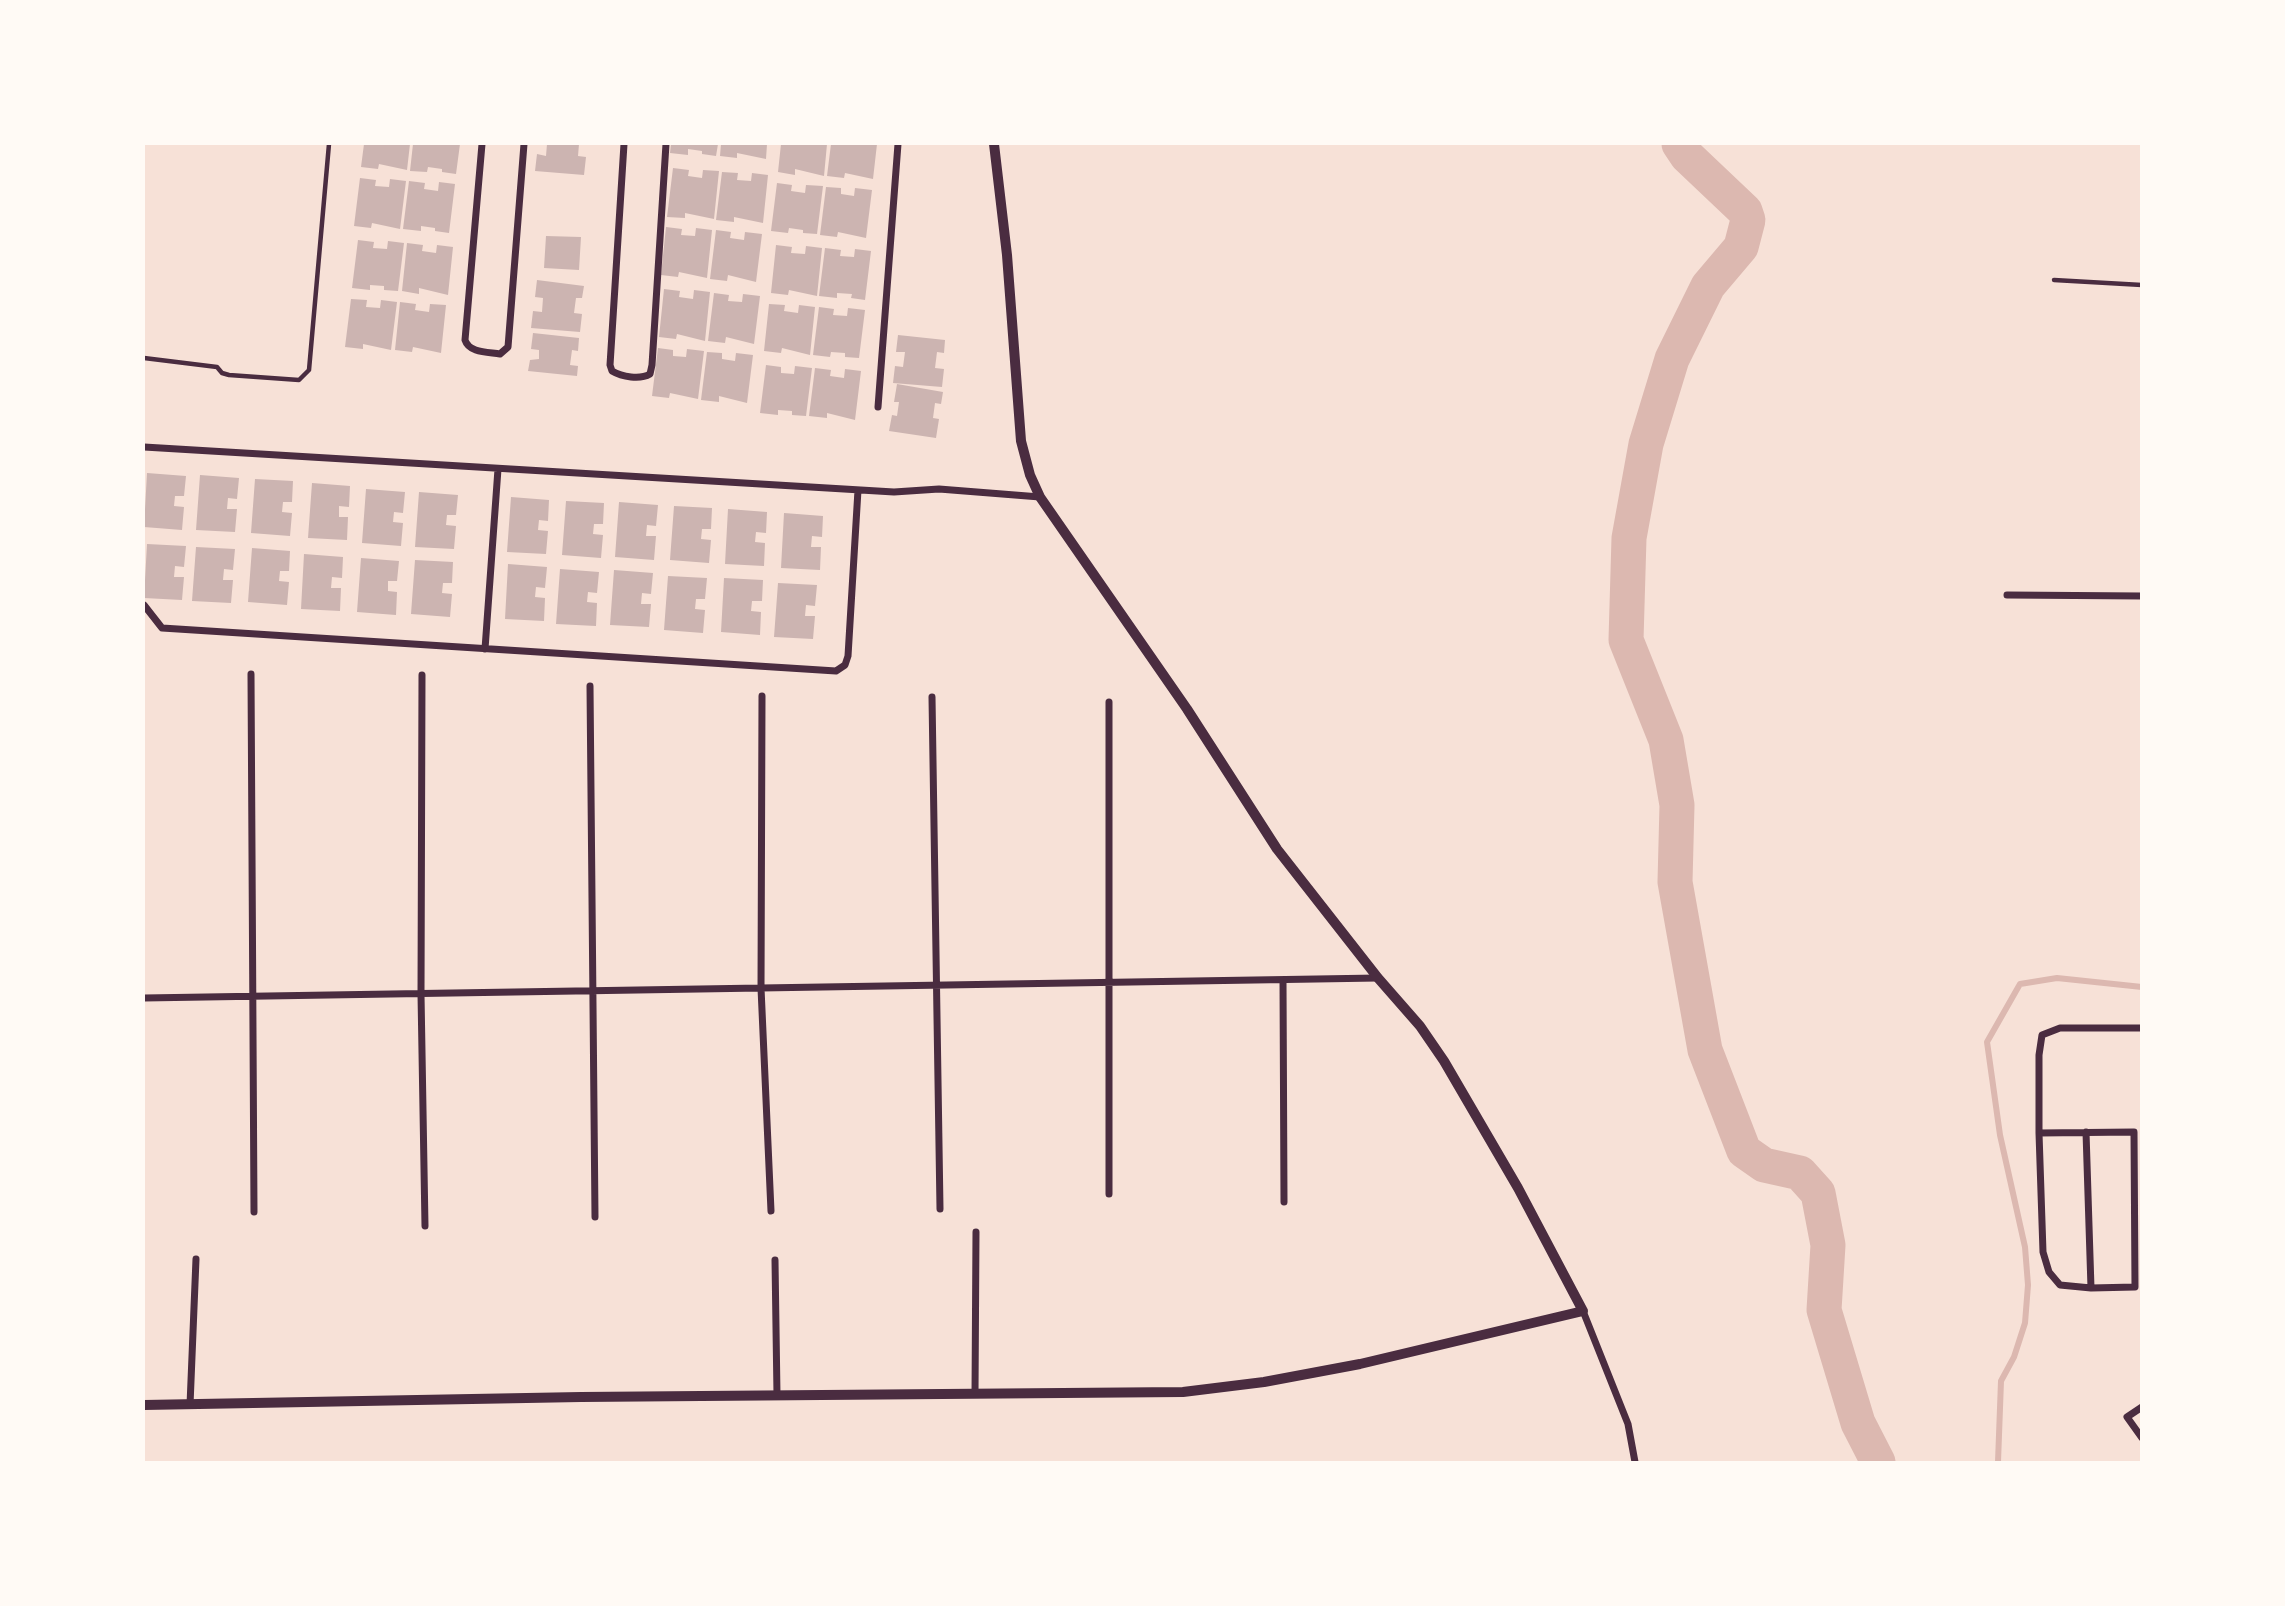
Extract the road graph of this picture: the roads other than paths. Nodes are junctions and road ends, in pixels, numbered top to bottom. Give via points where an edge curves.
1 (329, 144) edge
2 (482, 144) edge
3 (524, 144) edge
4 (624, 144) edge
5 (666, 144) edge
6 (898, 144) edge
7 (994, 144) edge
8 (2054, 280) dead end
9 (2141, 285) edge
10 (144, 358) edge
11 (878, 407) dead end
12 (144, 447) edge
13 (498, 468) junction
14 (858, 490) junction
15 (1040, 497) junction
16 (2007, 595) dead end
17 (2141, 596) edge
18 (144, 605) edge
19 (485, 649) junction
20 (251, 674) dead end
21 (422, 675) dead end
22 (590, 686) dead end
23 (762, 696) dead end
24 (932, 697) dead end
25 (1109, 702) dead end
26 (1378, 978) junction
27 (1283, 979) junction
28 (1110, 982) junction
29 (935, 985) junction
30 (761, 988) junction
31 (593, 991) junction
32 (421, 994) junction
33 (254, 996) junction
34 (144, 998) edge
35 (2141, 1028) edge
36 (2087, 1132) junction
37 (2039, 1133) junction
38 (1109, 1194) dead end
39 (1284, 1202) dead end
40 (940, 1209) dead end
41 (771, 1211) dead end
42 (254, 1212) dead end
43 (595, 1217) dead end
44 (425, 1226) dead end
45 (976, 1232) dead end
46 (196, 1259) dead end
47 (775, 1259) dead end
48 (2091, 1287) junction
49 (1583, 1311) junction
50 (975, 1394) junction
51 (778, 1395) junction
52 (144, 1405) edge
53 (190, 1405) junction
54 (2141, 1407) edge
55 (2141, 1438) edge
56 (1635, 1462) edge

1 - 10 lane via 306,376 299,380 229,375 217,367
2 - 3 street via 465,340 470,348 500,354 508,346
4 - 5 street via 610,365 619,375 644,377 652,365
6 - 11 street
7 - 15 street via 1021,441
8 - 9 lane
12 - 13 street
13 - 14 street
13 - 19 street
14 - 15 street via 939,489
14 - 19 street via 848,656 841,669
15 - 26 street via 1187,709 1277,849
16 - 17 street
18 - 19 street via 162,628
20 - 33 street
21 - 32 street
22 - 31 street
23 - 30 street
24 - 29 street
25 - 28 street
26 - 27 street
26 - 49 street via 1444,1061
27 - 28 street
27 - 39 street
28 - 29 street
28 - 38 street
29 - 30 street
29 - 40 street
30 - 31 street
30 - 41 street
31 - 32 street
31 - 43 street
32 - 33 street
32 - 44 street
33 - 34 street
33 - 42 street
35 - 37 street via 2060,1028 2042,1035
36 - 37 street
36 - 48 street
36 - 48 street via 2134,1132 2135,1287
37 - 48 street via 2043,1252 2049,1272 2060,1285
45 - 50 street
46 - 53 street
47 - 51 street
49 - 50 street via 1264,1382 1183,1392
49 - 56 street via 1629,1424
50 - 51 street
51 - 53 street
52 - 53 street
54 - 55 street via 2127,1417

